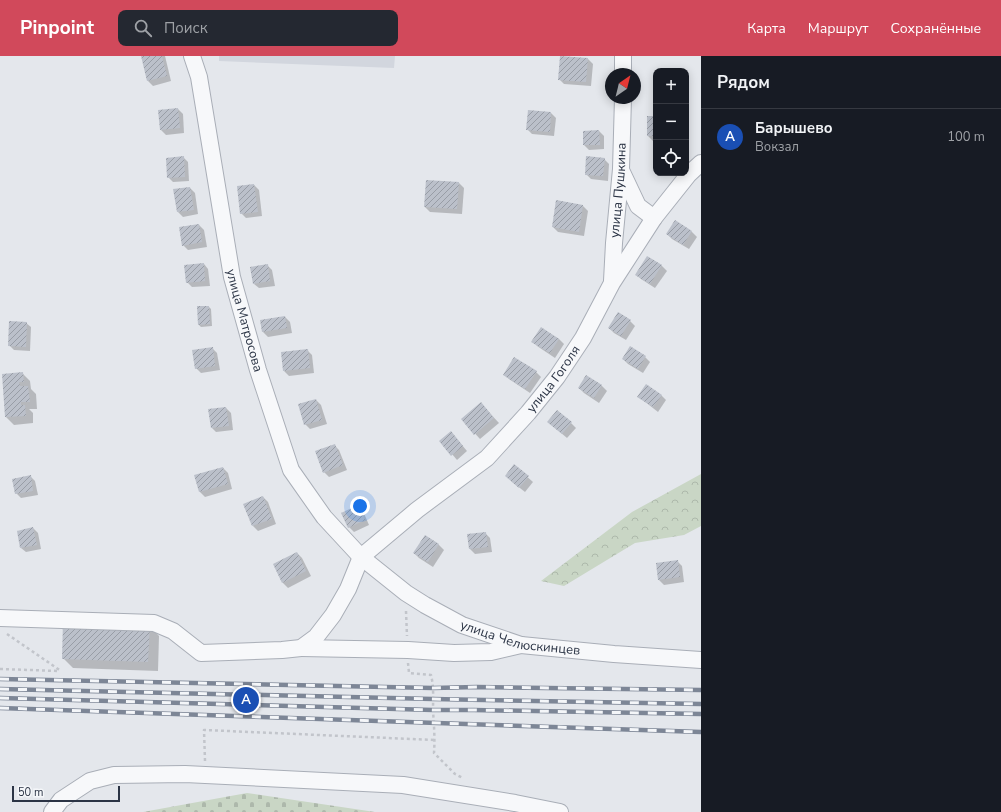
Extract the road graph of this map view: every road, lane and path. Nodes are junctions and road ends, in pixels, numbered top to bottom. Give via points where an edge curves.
1 (192, 56) edge
2 (623, 56) edge
3 (623, 68) edge
4 (623, 104) edge
5 (701, 163) edge
6 (621, 169) junction
7 (654, 218) junction
8 (612, 283) junction
9 (361, 557) junction
10 (406, 593) junction
11 (2, 625) edge
12 (521, 645) junction
13 (300, 648) junction
14 (408, 650) junction
15 (701, 660) edge
16 (0, 669) edge
17 (435, 740) junction
18 (205, 774) junction
19 (469, 781) dead end
20 (52, 812) edge
21 (560, 812) edge

1 - 9 street, улица Матросова via 199,78 232,277 258,370 291,470 324,517
2 - 3 street
4 - 6 street, улица Пушкина
5 - 7 street, улица Гоголя
6 - 7 street via 638,206
6 - 8 street, улица Пушкина
7 - 8 street, улица Гоголя
8 - 9 street, улица Гоголя via 583,338 557,377 487,458 417,510
9 - 10 street, улица Челюскинцев
9 - 13 street via 348,589 333,615 316,637
10 - 12 street, улица Челюскинцев via 462,626
10 - 14 path
11 - 13 street via 154,623 173,631 201,653
11 - 16 path via 61,671
12 - 14 street via 491,652
12 - 15 street, улица Челюскинцев
13 - 14 street
14 - 17 path via 409,674 431,675
17 - 18 path via 204,730
17 - 19 path via 434,753 455,774
18 - 20 street via 108,776 90,781 61,800
18 - 21 street via 403,785

